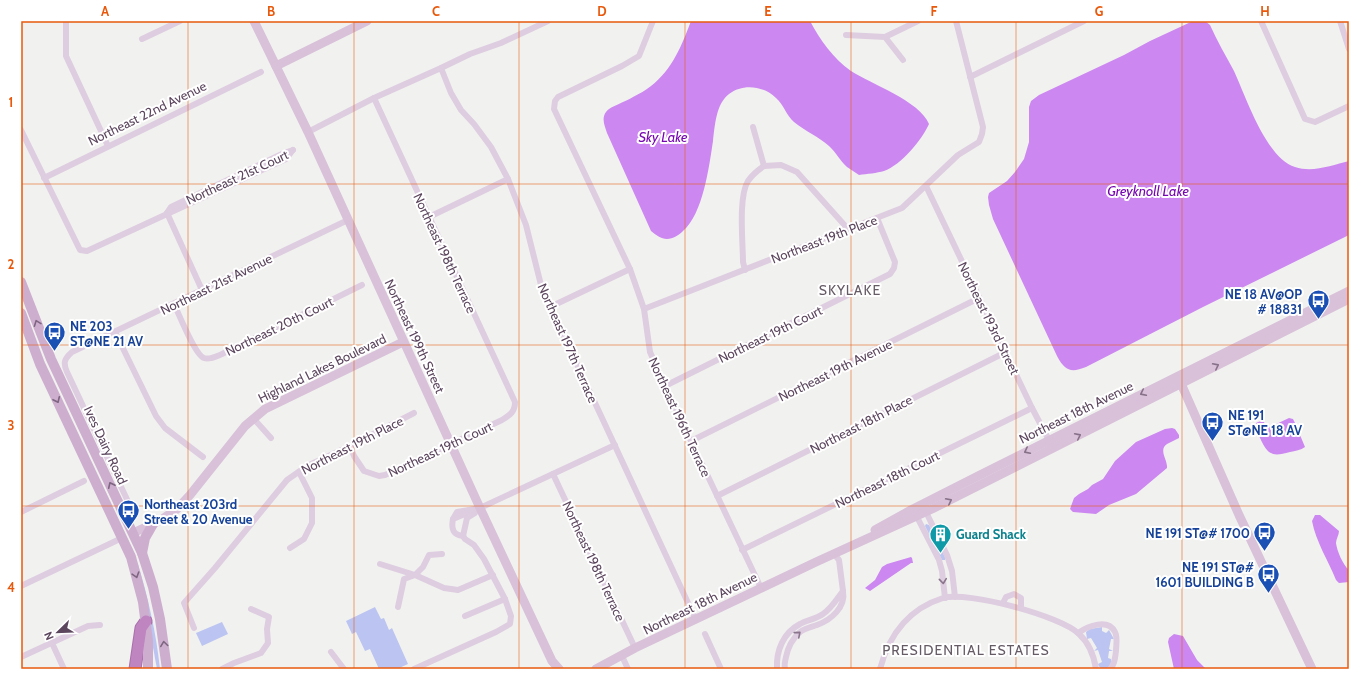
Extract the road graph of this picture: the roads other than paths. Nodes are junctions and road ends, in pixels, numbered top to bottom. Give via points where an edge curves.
1 (66, 21) edge
2 (180, 21) edge
3 (254, 21) edge
4 (367, 21) edge
5 (548, 21) edge
6 (653, 21) edge
7 (918, 21) edge
8 (956, 21) edge
9 (1084, 21) edge
10 (1261, 21) edge
11 (1340, 21) edge
12 (846, 35) dead end
13 (886, 37) junction
14 (142, 39) dead end
15 (1349, 49) edge
16 (903, 60) dead end
17 (276, 66) junction
18 (441, 68) junction
19 (261, 72) dead end
20 (970, 77) junction
21 (374, 98) junction
22 (1349, 106) edge
23 (753, 127) dead end
24 (21, 130) edge
25 (308, 132) junction
26 (108, 146) junction
27 (764, 166) junction
28 (44, 178) junction
29 (508, 179) junction
30 (926, 186) junction
31 (167, 213) junction
32 (429, 217) junction
33 (877, 218) junction
34 (348, 220) junction
35 (848, 229) junction
36 (630, 269) junction
37 (745, 270) junction
38 (21, 282) edge
39 (362, 285) dead end
40 (202, 290) junction
41 (1349, 291) edge
42 (979, 298) junction
43 (1349, 299) edge
44 (174, 304) junction
45 (550, 307) junction
46 (644, 309) junction
47 (21, 313) edge
48 (115, 332) junction
49 (404, 342) junction
50 (1006, 352) junction
51 (1180, 380) junction
52 (664, 386) junction
53 (515, 407) joint
54 (1032, 408) junction
55 (414, 413) dead end
56 (253, 418) junction
57 (271, 438) dead end
58 (1049, 440) junction
59 (691, 441) junction
60 (451, 444) junction
61 (350, 446) junction
62 (615, 446) junction
63 (1053, 449) junction
64 (203, 457) dead end
65 (299, 472) junction
66 (553, 474) junction
67 (84, 481) dead end
68 (717, 496) junction
69 (918, 506) junction
70 (478, 508) junction
71 (132, 510) dead end
72 (21, 512) edge
73 (926, 512) junction
74 (917, 517) junction
75 (153, 524) junction
76 (134, 533) junction
77 (463, 536) junction
78 (122, 538) junction
79 (290, 548) dead end
80 (742, 550) junction
81 (142, 554) junction
82 (442, 554) dead end
83 (834, 554) junction
84 (816, 562) junction
85 (380, 564) dead end
86 (949, 564) junction
87 (941, 567) junction
88 (415, 575) junction
89 (492, 575) junction
90 (21, 586) edge
91 (761, 588) junction
92 (843, 590) junction
93 (956, 597) junction
94 (945, 598) junction
95 (505, 600) junction
96 (1003, 603) junction
97 (398, 607) dead end
98 (1022, 608) junction
99 (252, 609) dead end
100 (465, 616) dead end
101 (696, 620) junction
102 (146, 621) junction
103 (100, 625) dead end
104 (194, 628) dead end
105 (1078, 633) junction
106 (705, 634) dead end
107 (52, 643) junction
108 (635, 648) junction
109 (331, 652) dead end
110 (622, 656) junction
111 (21, 657) edge
112 (553, 665) edge
113 (64, 669) edge
114 (135, 669) edge
115 (148, 669) edge
116 (167, 669) edge
117 (222, 669) edge
118 (344, 669) edge
119 (414, 669) edge
120 (559, 669) edge
121 (596, 669) edge
122 (628, 669) edge
123 (721, 669) edge
124 (777, 669) edge
125 (785, 669) edge
126 (880, 669) edge
127 (1096, 669) edge
128 (1110, 669) edge
129 (1312, 669) edge

1 - 26 street via 66,56
2 - 14 street
3 - 17 street, Northeast 199th Street
4 - 17 street
5 - 18 street
6 - 36 street, Northeast 196th Terrace via 638,56 558,97 554,109
7 - 13 street
8 - 20 street
9 - 20 street
10 - 22 street via 1305,118 1315,122
11 - 15 street
12 - 13 street
13 - 16 street
17 - 25 street, Northeast 199th Street
18 - 21 street
18 - 29 street, Northeast 197th Terrace via 451,94 491,147
19 - 26 street, Northeast 22nd Avenue
20 - 30 street, Northeast 19th Place via 983,127 979,142 958,155
21 - 25 street
21 - 32 street, Northeast 198th Terrace
23 - 27 street
24 - 28 street
25 - 34 street, Northeast 199th Street
26 - 28 street, Northeast 22nd Avenue
27 - 35 street via 781,165 797,172
27 - 37 street via 748,181 745,189 742,209
28 - 31 street, Northeast 21st Court via 80,250 87,251
29 - 32 street
29 - 45 street, Northeast 197th Terrace via 526,225 542,289
30 - 33 street, Northeast 19th Place via 902,208
30 - 42 street, Northeast 193rd Street
31 - 31 street, Northeast 21st Court via 286,159 293,150 171,207
31 - 40 street
32 - 53 street, Northeast 198th Terrace via 515,402
33 - 35 street, Northeast 19th Place
33 - 52 street, Northeast 19th Court via 895,262 890,274
34 - 40 street, Northeast 21st Avenue
34 - 49 street, Northeast 199th Street
35 - 37 street, Northeast 19th Place
36 - 45 street
36 - 46 street, Northeast 196th Terrace
37 - 46 street, Northeast 19th Place
76 -> 38 main road, Ives Dairy Road via 51,359
39 - 44 street, Northeast 20th Court via 222,354 206,358 196,351
40 - 44 street, Northeast 21st Avenue
41 - 51 street, Northeast 18th Avenue
42 - 50 street, Northeast 193rd Street
42 - 59 street, Northeast 19th Avenue
51 -> 43 street, Northeast 18th Avenue
44 - 48 street, Northeast 21st Avenue
45 - 62 street, Northeast 197th Terrace
46 - 52 street, Northeast 196th Terrace via 650,352
47 -> 78 main road, Ives Dairy Road via 40,364
48 - 64 street via 156,416 165,428
48 - 71 street, Northeast 21st Avenue via 72,352 66,357 64,366
49 - 56 street, Highland Lakes Boulevard via 265,409
49 - 60 street, Northeast 199th Street
50 - 54 street, Northeast 193rd Street
50 - 68 street, Northeast 18th Place
51 -> 58 street, Northeast 18th Avenue
63 -> 51 street, Northeast 18th Avenue
51 - 129 street
52 - 59 street, Northeast 196th Terrace
53 - 60 street, Northeast 19th Court via 513,413 502,420
54 - 58 street, Northeast 193rd Street
54 - 80 street, Northeast 18th Court
55 - 61 street, Northeast 19th Place
56 - 57 street
56 - 75 street, Highland Lakes Boulevard via 190,495 169,516
58 - 63 street, Northeast 193rd Street
58 -> 69 street, Northeast 18th Avenue
59 - 68 street, Northeast 196th Terrace
60 - 61 street, Northeast 19th Court via 379,476 364,471
60 - 70 street, Northeast 199th Street
61 - 65 street, Northeast 19th Place
62 - 66 street
62 - 101 street, Northeast 197th Terrace
73 -> 63 street, Northeast 18th Avenue
65 - 79 street via 312,498 312,523 304,539
65 - 104 street, Northeast 19th Place via 287,480 184,602
66 - 70 street
66 - 108 street, Northeast 198th Terrace
67 - 72 street
68 - 80 street, Northeast 196th Terrace
69 - 73 street
69 - 74 street
69 - 84 street, Northeast 18th Avenue
70 - 77 street via 467,518
70 - 77 street via 473,508 453,520 454,533
70 - 112 street, Northeast 199th Street
73 - 74 street, Northeast 18th Avenue
73 - 86 street
74 - 83 street, Northeast 18th Avenue
74 - 87 street
75 - 76 street, Highland Lakes Boulevard
75 - 81 main road via 145,538
76 - 78 main road
76 - 81 main road, Ives Dairy Road
77 - 89 street via 481,554
78 - 90 street
78 -> 102 main road, Ives Dairy Road via 139,584
80 - 91 street, Northeast 196th Terrace
116 -> 81 main road, Ives Dairy Road via 159,613
82 - 88 street via 429,555
83 - 84 street, Northeast 18th Avenue
83 - 92 street via 839,560
84 - 91 street, Northeast 18th Avenue
85 - 88 street
86 - 87 street
86 - 93 street
87 -> 94 street
88 - 89 street via 444,588 458,590
88 - 97 street via 404,579
89 - 95 street
91 - 101 street, Northeast 18th Avenue
92 - 124 street via 824,614 798,625 788,633 781,642
125 -> 92 street via 791,642 800,632 818,625 837,612 844,597
93 - 94 street
93 - 96 street
94 - 126 street via 916,610 903,623 888,646
95 - 100 street
95 - 119 street via 511,616 510,624
96 - 98 street
96 - 98 street via 1008,595 1017,594 1021,598
98 - 105 street via 1055,620
99 - 117 street via 269,618 268,643 261,653
101 - 108 street, Northeast 18th Avenue
102 - 114 highway via 141,628
102 - 115 main road, Ives Dairy Road
103 - 107 street via 88,626
105 - 127 street via 1086,642
105 - 128 street via 1087,627 1101,624 1116,632 1114,662
106 - 123 street
107 - 111 street
107 - 113 street
108 - 110 street, Northeast 18th Avenue
109 - 118 street
110 - 121 street, Northeast 18th Avenue
110 - 122 street
112 - 120 street

